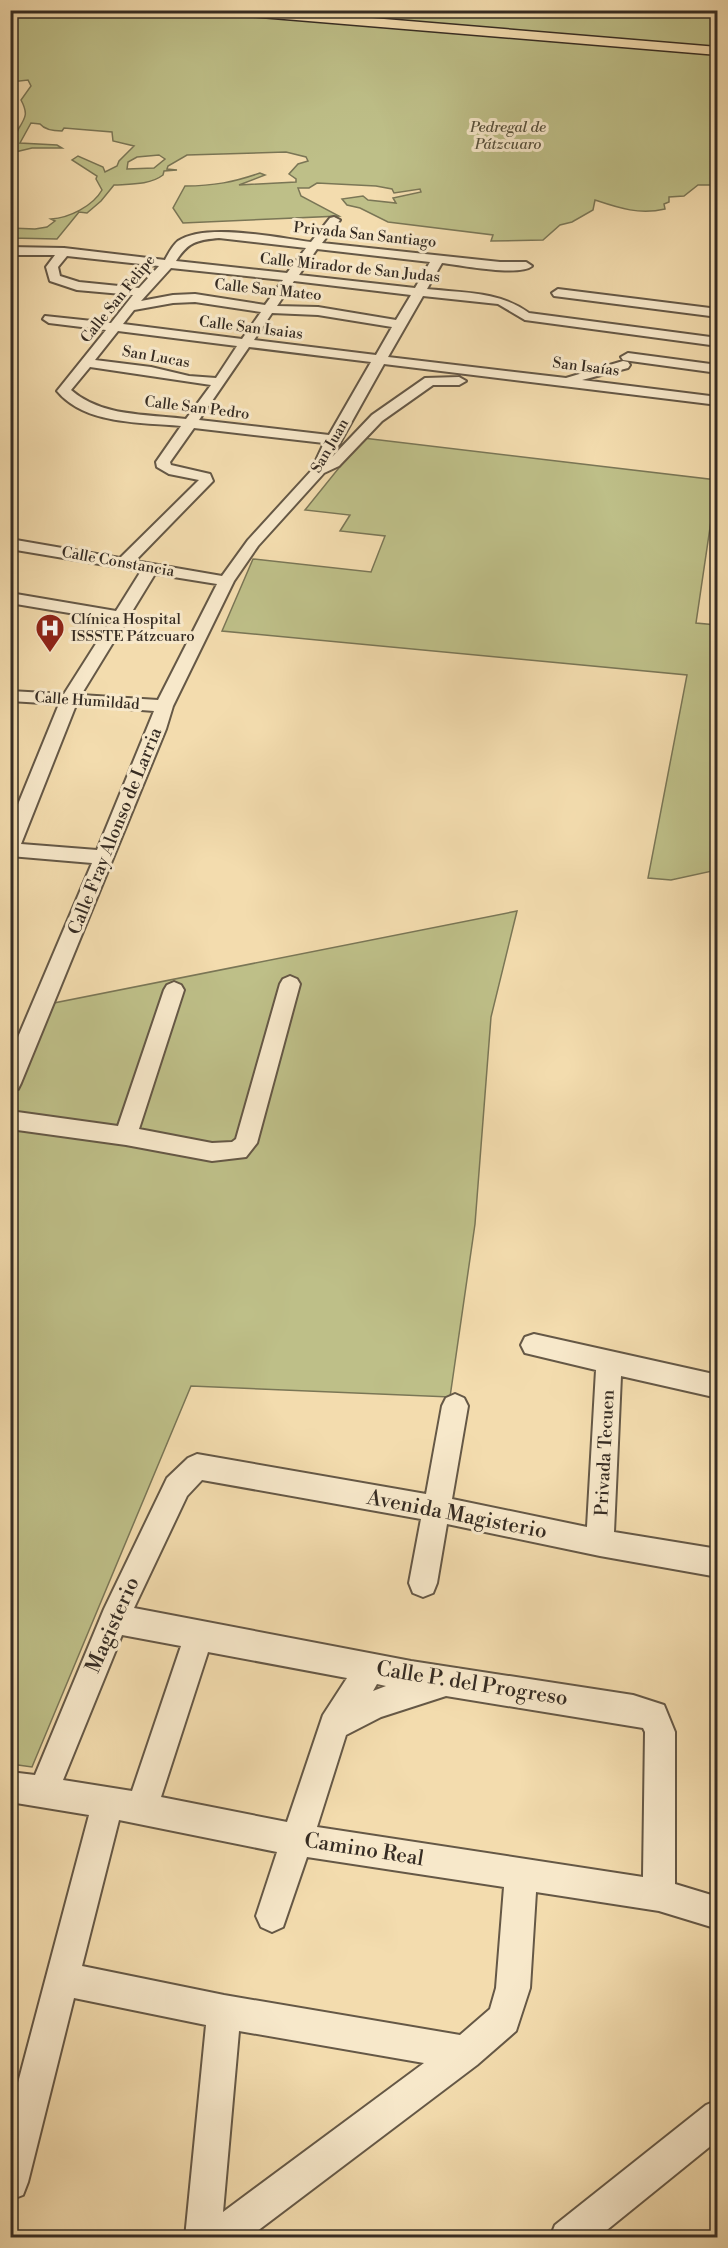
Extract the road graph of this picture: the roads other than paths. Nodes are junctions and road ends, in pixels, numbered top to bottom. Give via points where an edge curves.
1 (223, 10) edge
2 (293, 10) edge
3 (717, 45) edge
4 (717, 51) edge
5 (334, 220) dead end
6 (201, 236) joint
7 (315, 244) junction
8 (10, 251) edge
9 (64, 252) junction
10 (438, 259) junction
11 (167, 265) junction
12 (526, 266) dead end
13 (291, 276) junction
14 (142, 292) junction
15 (419, 292) junction
16 (558, 293) dead end
17 (131, 307) junction
18 (269, 309) junction
19 (717, 313) edge
20 (49, 319) dead end
21 (401, 325) junction
22 (115, 329) junction
23 (643, 332) junction
24 (717, 342) edge
25 (245, 344) junction
26 (380, 359) junction
27 (625, 361) junction
28 (87, 363) junction
29 (449, 369) joint
30 (717, 369) edge
31 (565, 381) junction
32 (219, 382) junction
33 (603, 386) junction
34 (64, 391) joint
35 (717, 401) edge
36 (188, 423) junction
37 (333, 440) junction
38 (317, 473) junction
39 (10, 544) edge
40 (124, 563) junction
41 (151, 567) junction
42 (226, 581) junction
43 (10, 598) edge
44 (122, 617) junction
45 (10, 696) edge
46 (69, 700) junction
47 (164, 706) junction
48 (10, 849) edge
49 (104, 857) junction
50 (290, 984) dead end
51 (174, 990) dead end
52 (10, 1083) edge
53 (10, 1120) edge
54 (126, 1136) junction
55 (534, 1345) dead end
56 (609, 1362) junction
57 (717, 1387) edge
58 (455, 1406) dead end
59 (197, 1467) joint
60 (436, 1509) junction
61 (600, 1544) junction
62 (717, 1563) edge
63 (423, 1583) dead end
64 (114, 1619) junction
65 (200, 1636) junction
66 (370, 1668) junction
67 (452, 1680) junction
68 (334, 1726) junction
69 (10, 1787) edge
70 (43, 1792) junction
71 (108, 1802) junction
72 (142, 1809) junction
73 (297, 1840) junction
74 (521, 1874) junction
75 (659, 1895) junction
76 (717, 1913) edge
77 (272, 1916) dead end
78 (63, 1978) junction
79 (224, 2012) junction
80 (465, 2053) junction
81 (717, 2116) edge
82 (10, 2182) edge
83 (203, 2238) edge
84 (218, 2238) edge
85 (568, 2238) edge

1 - 4 highway
2 - 3 highway
5 - 7 street
6 - 7 street, Privada San Santiago
6 - 11 street, Calle San Felipe via 181,244
7 - 10 street, Privada San Santiago
7 - 13 street
8 - 9 street, Calle Mirador de San Judas
9 - 11 street, Calle Mirador de San Judas
9 - 14 street via 52,267 54,278 77,286
10 - 12 street, Privada San Santiago
10 - 15 street, San Juan
11 - 13 street, Calle Mirador de San Judas
11 - 14 street, Calle San Felipe
13 - 15 street, Calle Mirador de San Judas
13 - 18 street
14 - 17 street, Calle San Felipe
15 - 21 street, San Juan
15 - 23 street, Calle Mirador de San Judas via 501,301 525,316
16 - 19 street
17 - 18 street, Calle San Mateo via 195,298
17 - 22 street, Calle San Felipe
18 - 21 street, Calle San Mateo via 318,311
18 - 25 street
20 - 22 street, Calle San Isaias
21 - 26 street, San Juan
22 - 25 street, Calle San Isaias
22 - 28 street, Calle San Felipe
23 - 24 street
23 - 27 street
25 - 26 street, Calle San Isaias
25 - 32 street
26 - 29 street, Calle San Isaias
26 - 37 street, San Juan
27 - 30 street
27 - 31 street
27 - 33 street via 616,379
28 - 32 street, San Lucas
28 - 34 street, Calle San Felipe
29 - 31 street, San Isaías
31 - 33 street, San Isaías
31 - 38 street via 494,386 473,381 430,381 377,418 334,463
32 - 36 street
33 - 35 street, San Isaías
34 - 36 street, Calle San Pedro via 78,403 101,413
36 - 37 street, Calle San Pedro
36 - 40 street via 164,468 205,477 206,481
37 - 38 street, San Juan
38 - 42 street, San Juan via 253,543
39 - 40 street, Calle Constancia
40 - 41 street, Calle Constancia
41 - 42 street, Calle Constancia
41 - 44 street
42 - 47 street, Calle Fray Alonso de Larria
43 - 44 street
44 - 46 street
45 - 46 street, Calle Humildad
46 - 47 street, Calle Humildad
46 - 48 street
47 - 49 street, Calle Fray Alonso de Larria
48 - 49 street
49 - 52 street, Calle Fray Alonso de Larria
50 - 54 street via 246,1143 238,1150 212,1152
51 - 54 street
53 - 54 street
55 - 56 street
56 - 57 street
56 - 61 street, Privada Tecuen
58 - 60 street
59 - 60 street, Avenida Magisterio
59 - 64 street, Magisterio via 177,1487
60 - 61 street, Avenida Magisterio
60 - 63 street
61 - 62 street, Avenida Magisterio
64 - 65 street, Calle P. del Progreso
64 - 70 street, Magisterio
65 - 66 street, Calle P. del Progreso
65 - 72 street
66 - 67 street, Calle P. del Progreso
66 - 68 street
67 - 68 street via 387,1698
67 - 75 street, Calle P. del Progreso via 653,1716 660,1732
68 - 73 street
69 - 70 street, Camino Real
70 - 71 street, Camino Real
71 - 72 street, Camino Real
71 - 78 street
72 - 73 street, Camino Real
73 - 74 street, Camino Real
73 - 77 street
74 - 75 street, Camino Real
74 - 80 street via 513,1988 504,2019
75 - 76 street, Camino Real
78 - 79 street
78 - 82 street
79 - 80 street
79 - 83 street
80 - 84 street
81 - 85 street

